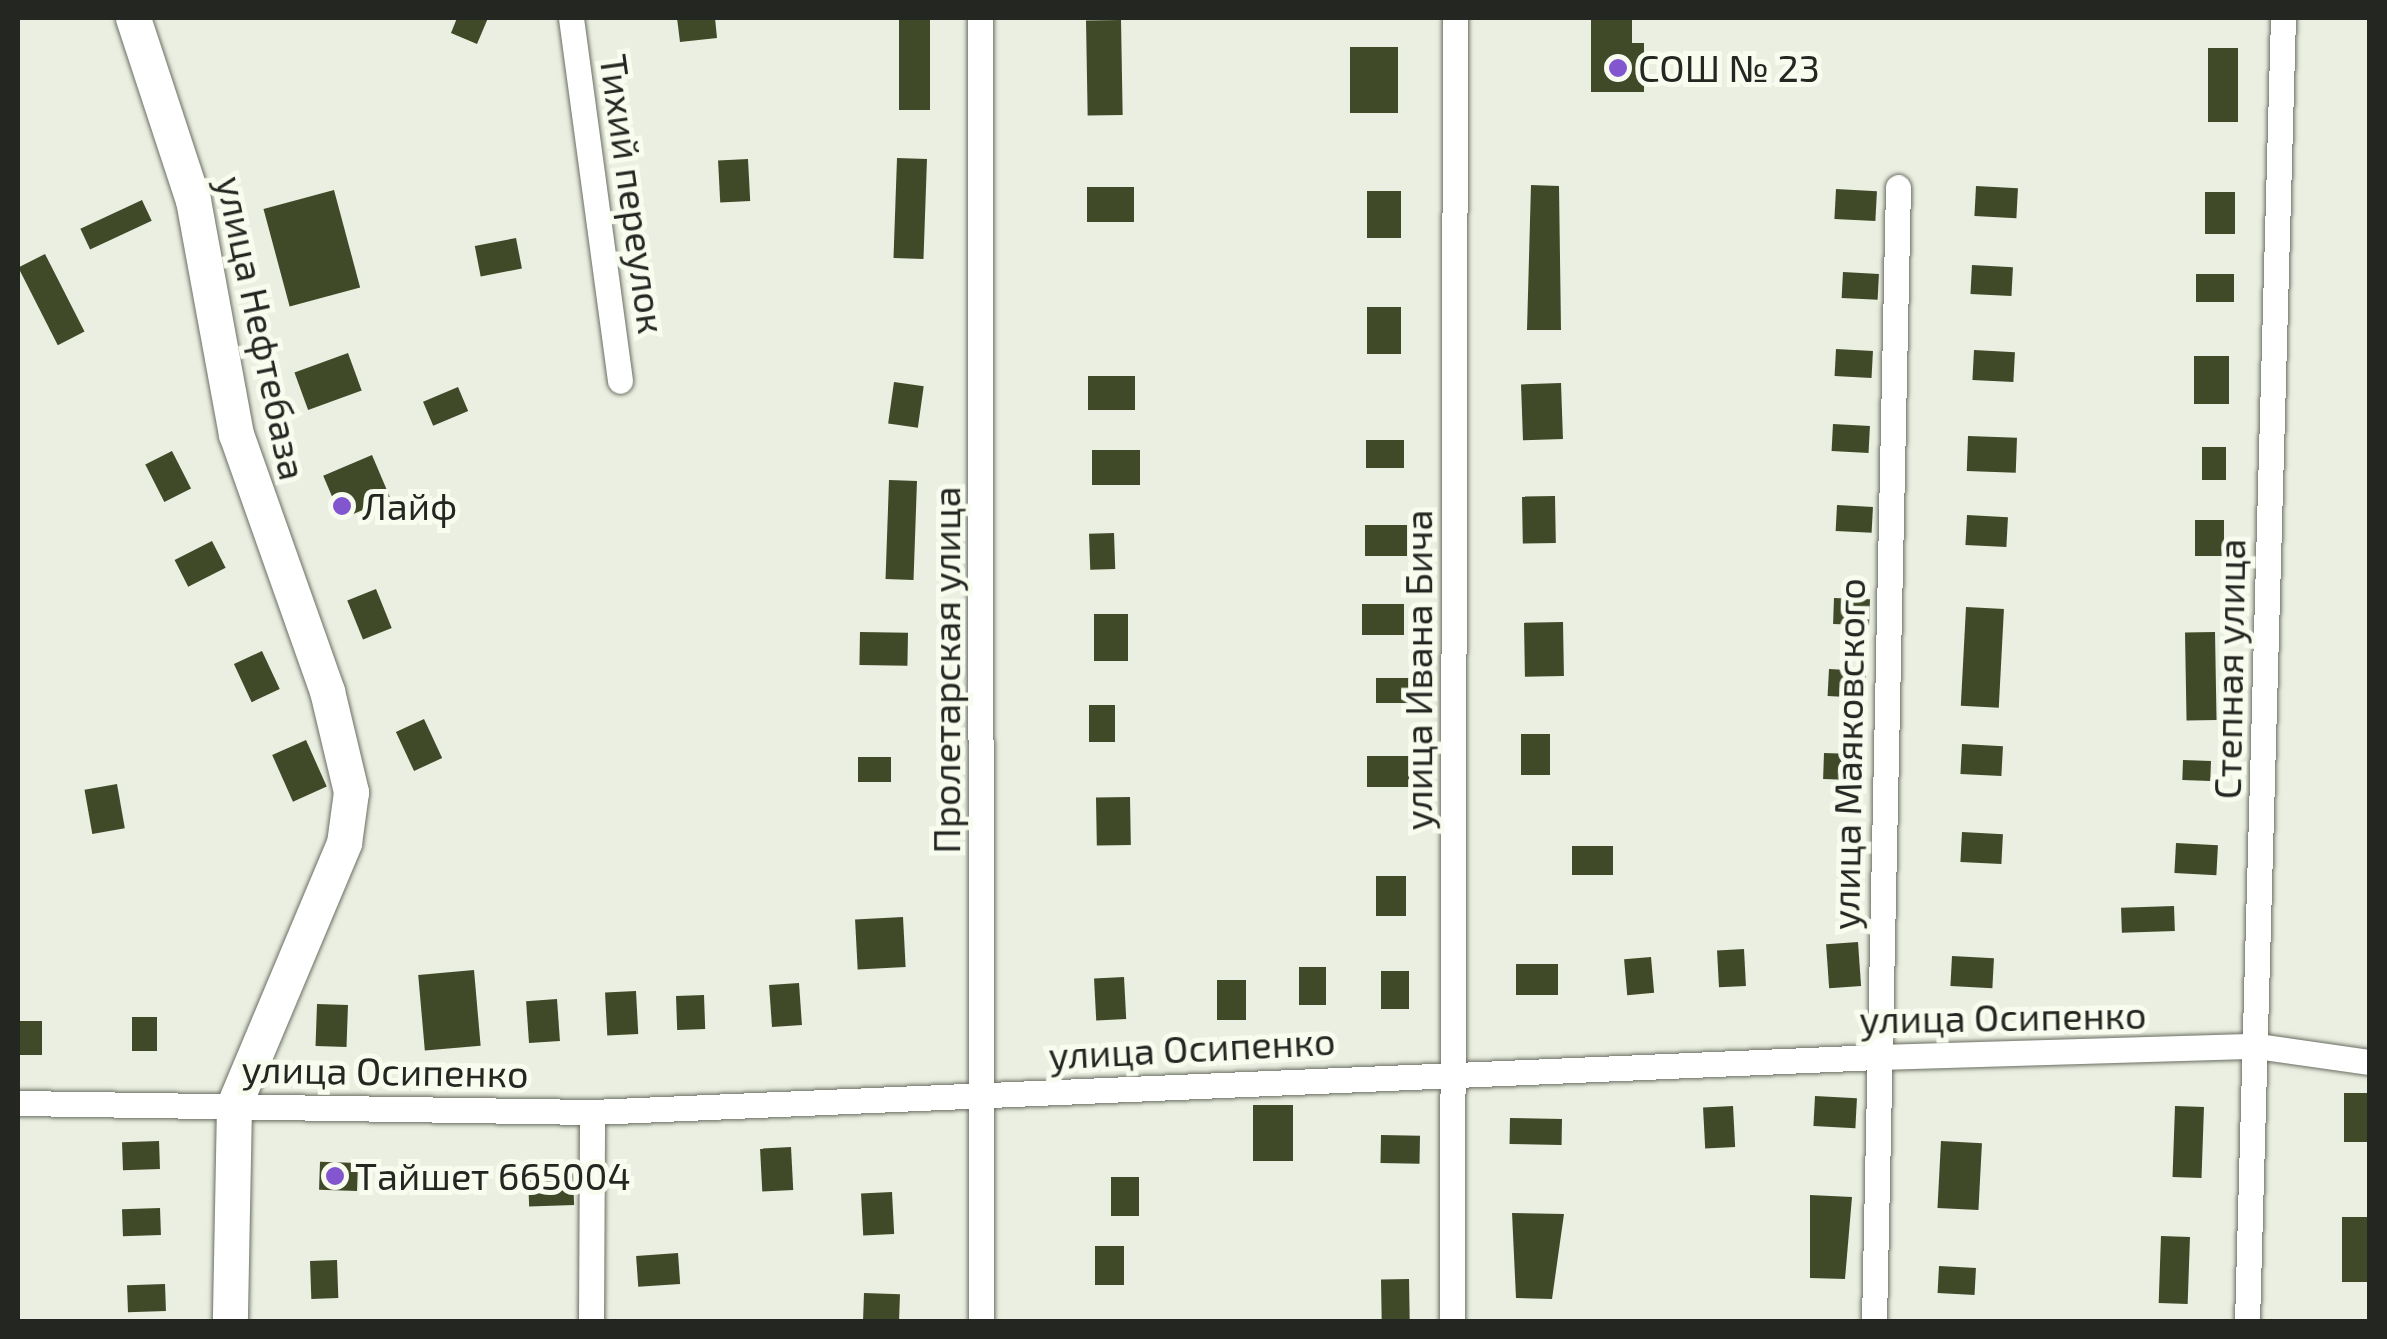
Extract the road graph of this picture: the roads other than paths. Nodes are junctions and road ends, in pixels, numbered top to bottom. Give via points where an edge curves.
1 (133, 18) edge
2 (571, 18) edge
3 (980, 18) edge
4 (1455, 18) edge
5 (2283, 18) edge
6 (1898, 187) dead end
7 (620, 381) dead end
8 (2257, 1046) junction
9 (1879, 1057) junction
10 (2370, 1062) edge
11 (1456, 1071) junction
12 (986, 1096) junction
13 (18, 1104) edge
14 (234, 1106) junction
15 (592, 1112) junction
16 (230, 1322) edge
17 (591, 1322) edge
18 (980, 1322) edge
19 (1452, 1322) edge
20 (1874, 1322) edge
21 (2247, 1322) edge

1 - 14 main road, улица Нефтебаза via 194,200 236,434 328,691 350,792 339,856
2 - 7 street, Тихий переулок
3 - 12 street, Пролетарская улица
4 - 11 street, улица Ивана Бича
5 - 8 street, Степная улица
6 - 9 street, улица Маяковского
8 - 9 street, улица Осипенко
8 - 10 street, улица Осипенко
8 - 21 street, Степная улица
9 - 11 street, улица Осипенко
9 - 20 street, улица Маяковского
11 - 12 street, улица Осипенко
11 - 19 street, улица Ивана Бича
12 - 15 street, улица Осипенко
12 - 18 street, Пролетарская улица
13 - 14 street, улица Осипенко
14 - 15 street, улица Осипенко
14 - 16 main road
15 - 17 street

